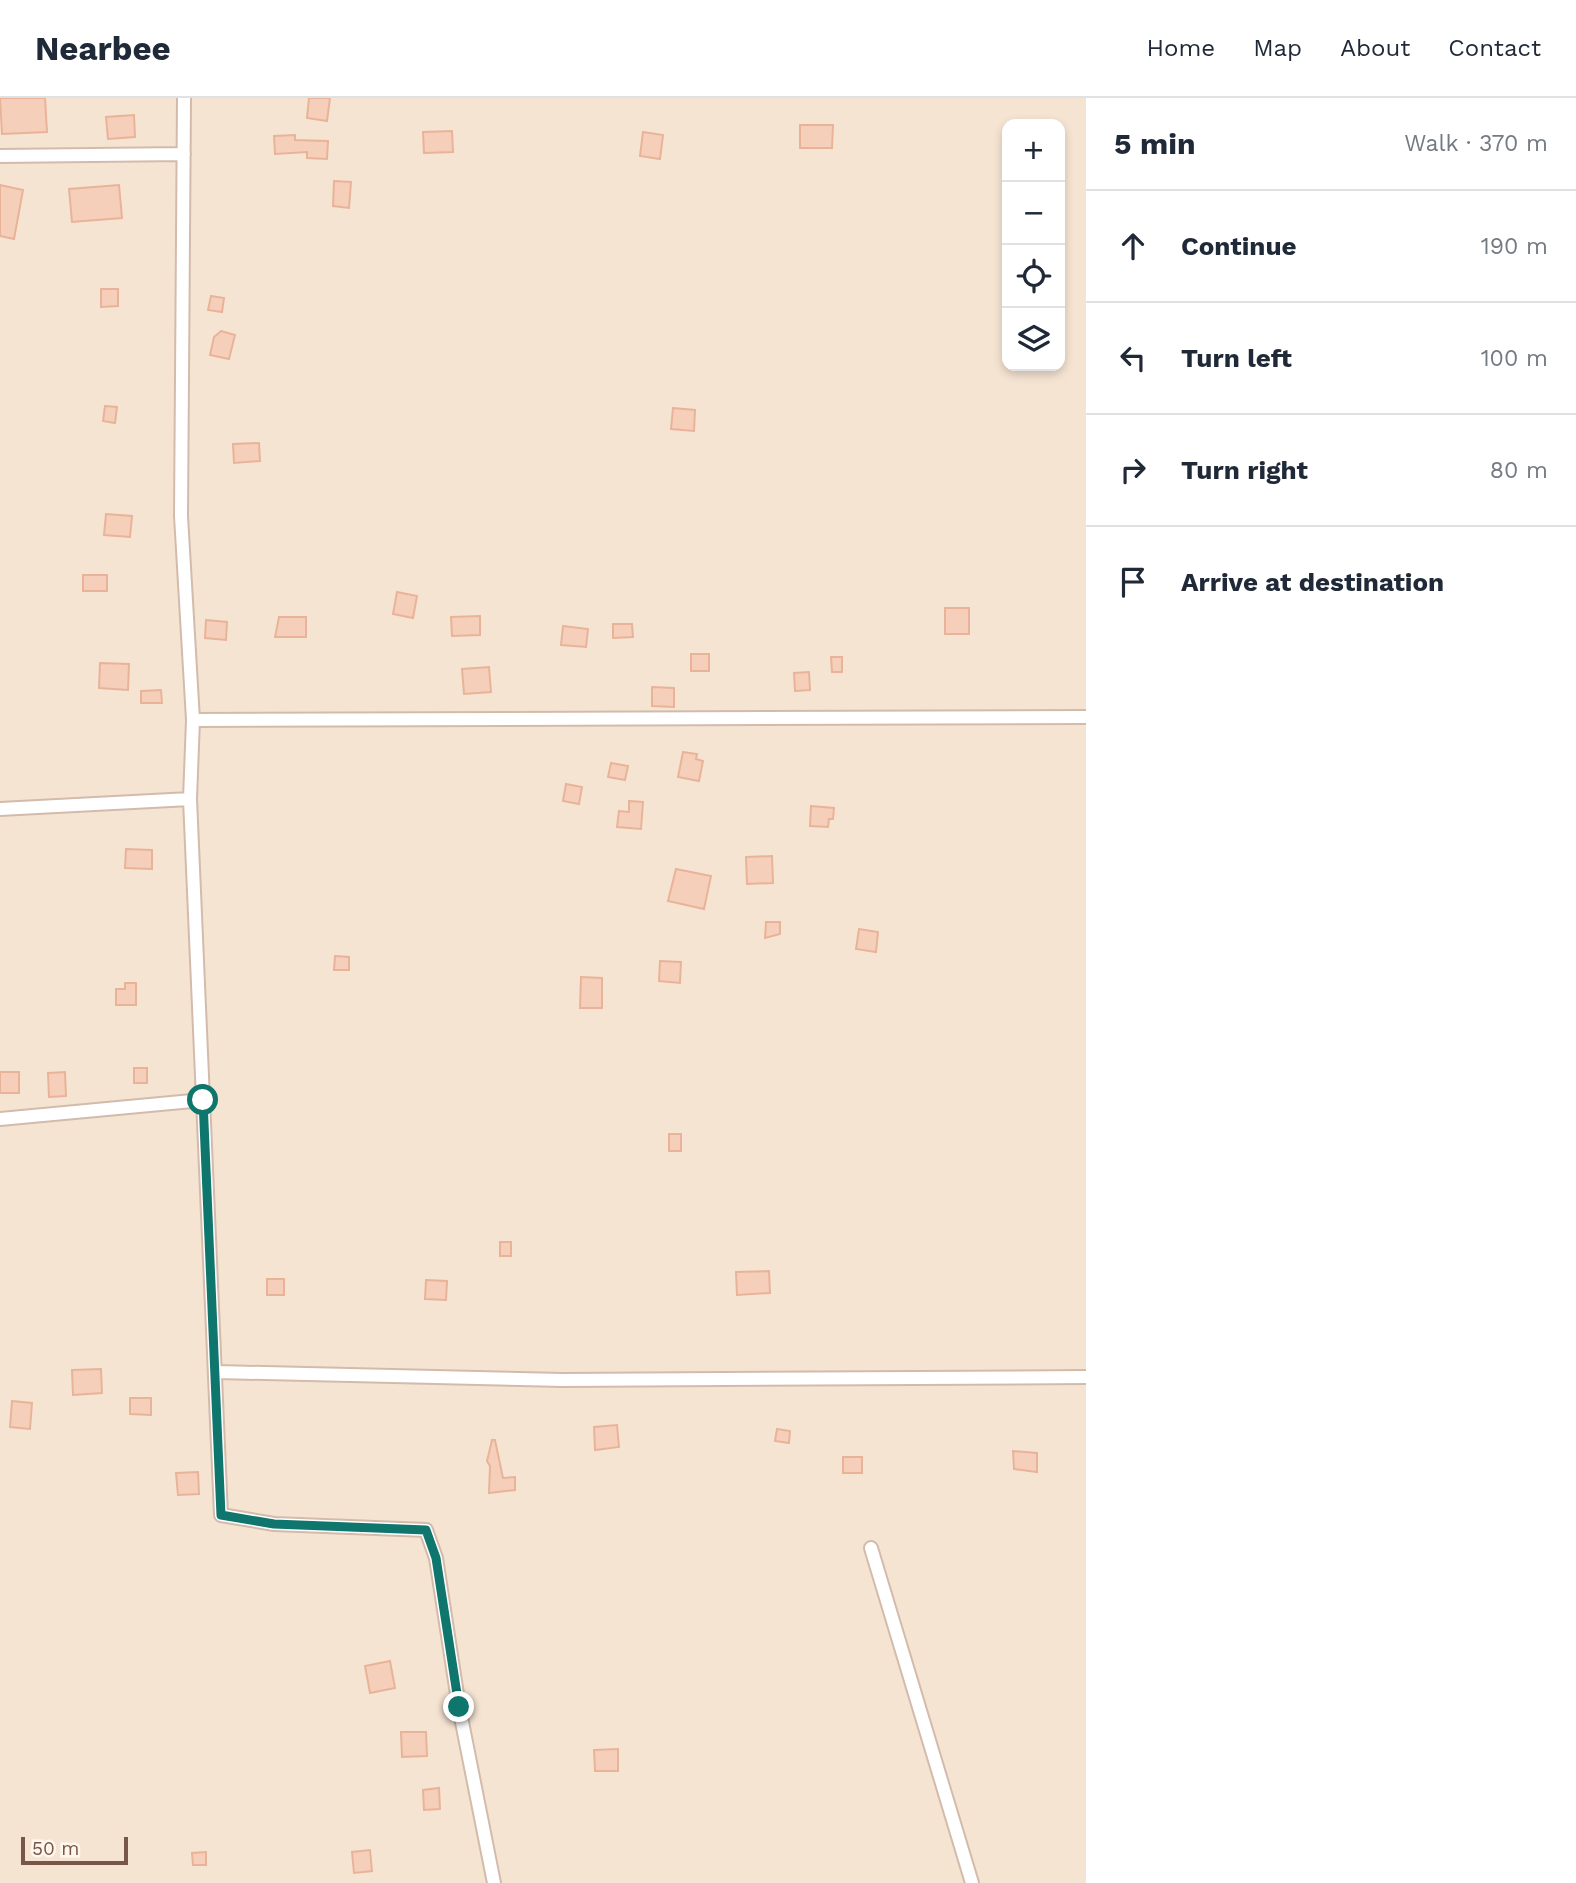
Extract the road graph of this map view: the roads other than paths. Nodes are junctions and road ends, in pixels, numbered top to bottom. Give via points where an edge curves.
1 (184, 98) edge
2 (184, 154) junction
3 (0, 156) edge
4 (1086, 717) edge
5 (192, 720) junction
6 (190, 799) junction
7 (0, 809) edge
8 (203, 1100) junction
9 (0, 1119) edge
10 (217, 1372) junction
11 (1086, 1377) edge
12 (872, 1548) dead end
13 (494, 1883) edge
14 (972, 1883) edge

1 - 2 street
2 - 3 street
2 - 5 street via 181,516
4 - 5 street
5 - 6 street
6 - 7 street
6 - 8 street
8 - 9 street
8 - 10 street
10 - 11 street via 563,1380
10 - 13 street via 221,1515 274,1524 426,1530 436,1558 459,1707
12 - 14 street

